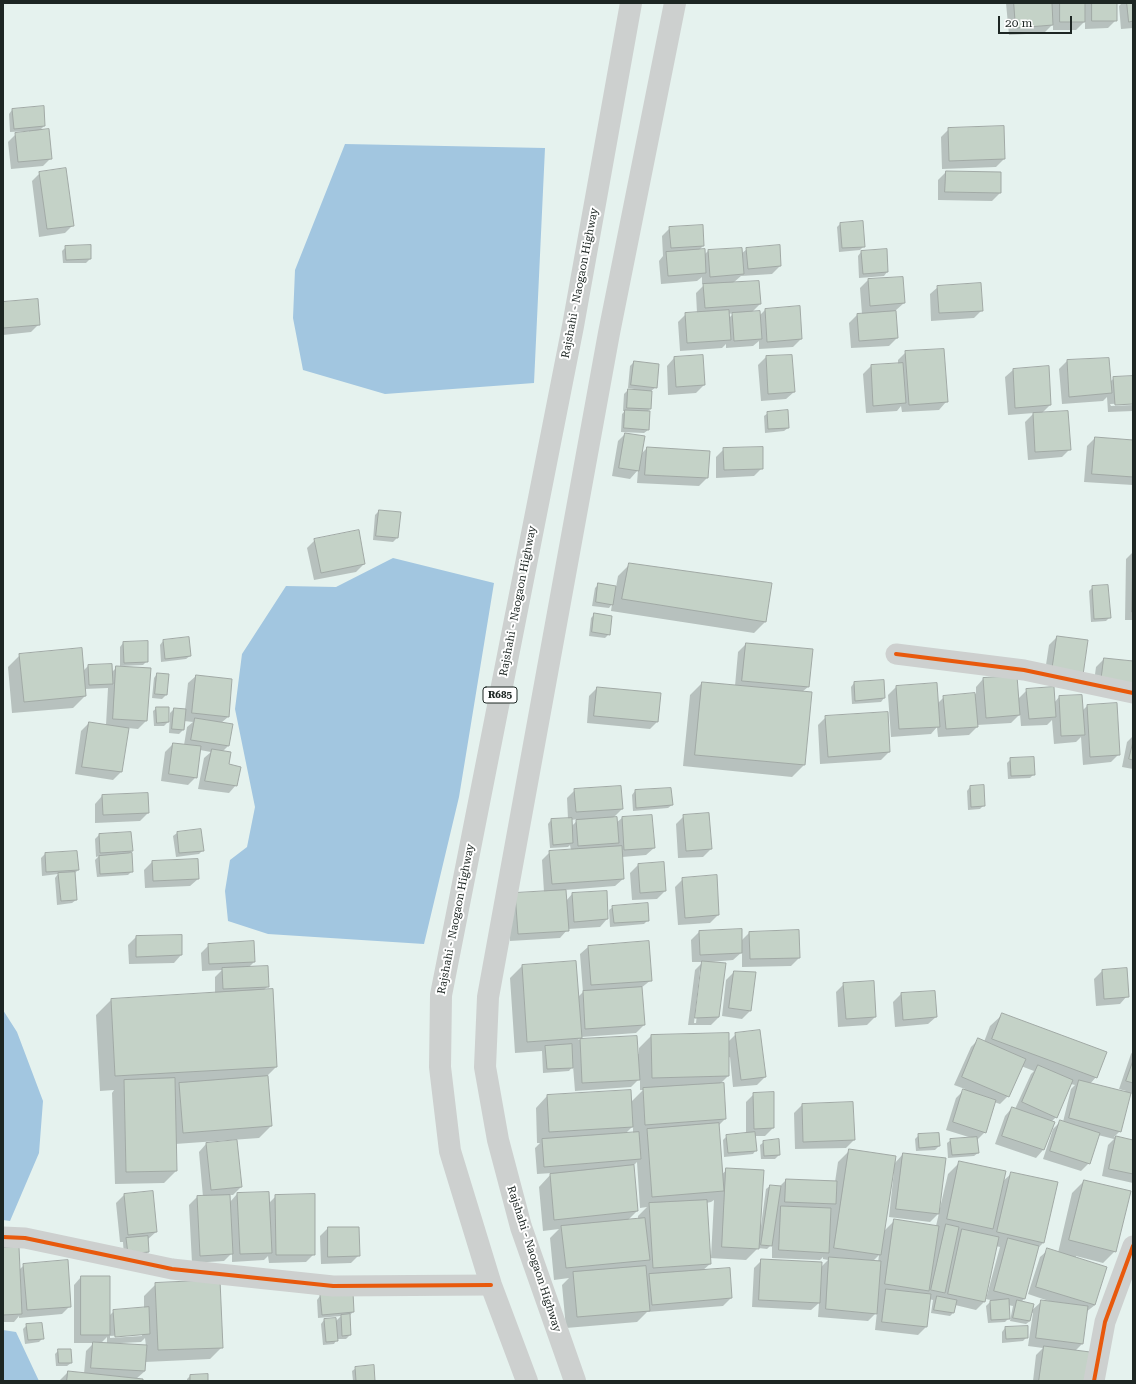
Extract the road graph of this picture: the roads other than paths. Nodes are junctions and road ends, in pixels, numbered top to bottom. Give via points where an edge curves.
1 (631, 3) edge
2 (675, 3) edge
3 (896, 654) dead end
4 (1133, 693) edge
5 (3, 1237) edge
6 (1133, 1246) edge
7 (491, 1285) junction
8 (527, 1381) edge
9 (575, 1381) edge
10 (1094, 1381) edge

1 - 7 main road, Rajshahi - Naogaon Highway / R685 via 573,326 441,995 440,1067 450,1151
2 - 9 main road, Rajshahi - Naogaon Highway via 608,341 488,998 485,1067 498,1140 521,1227
3 - 4 street via 1024,670
5 - 7 street via 25,1238 172,1268 333,1286
6 - 10 street via 1105,1322
7 - 8 main road, Rajshahi - Naogaon Highway / R685

